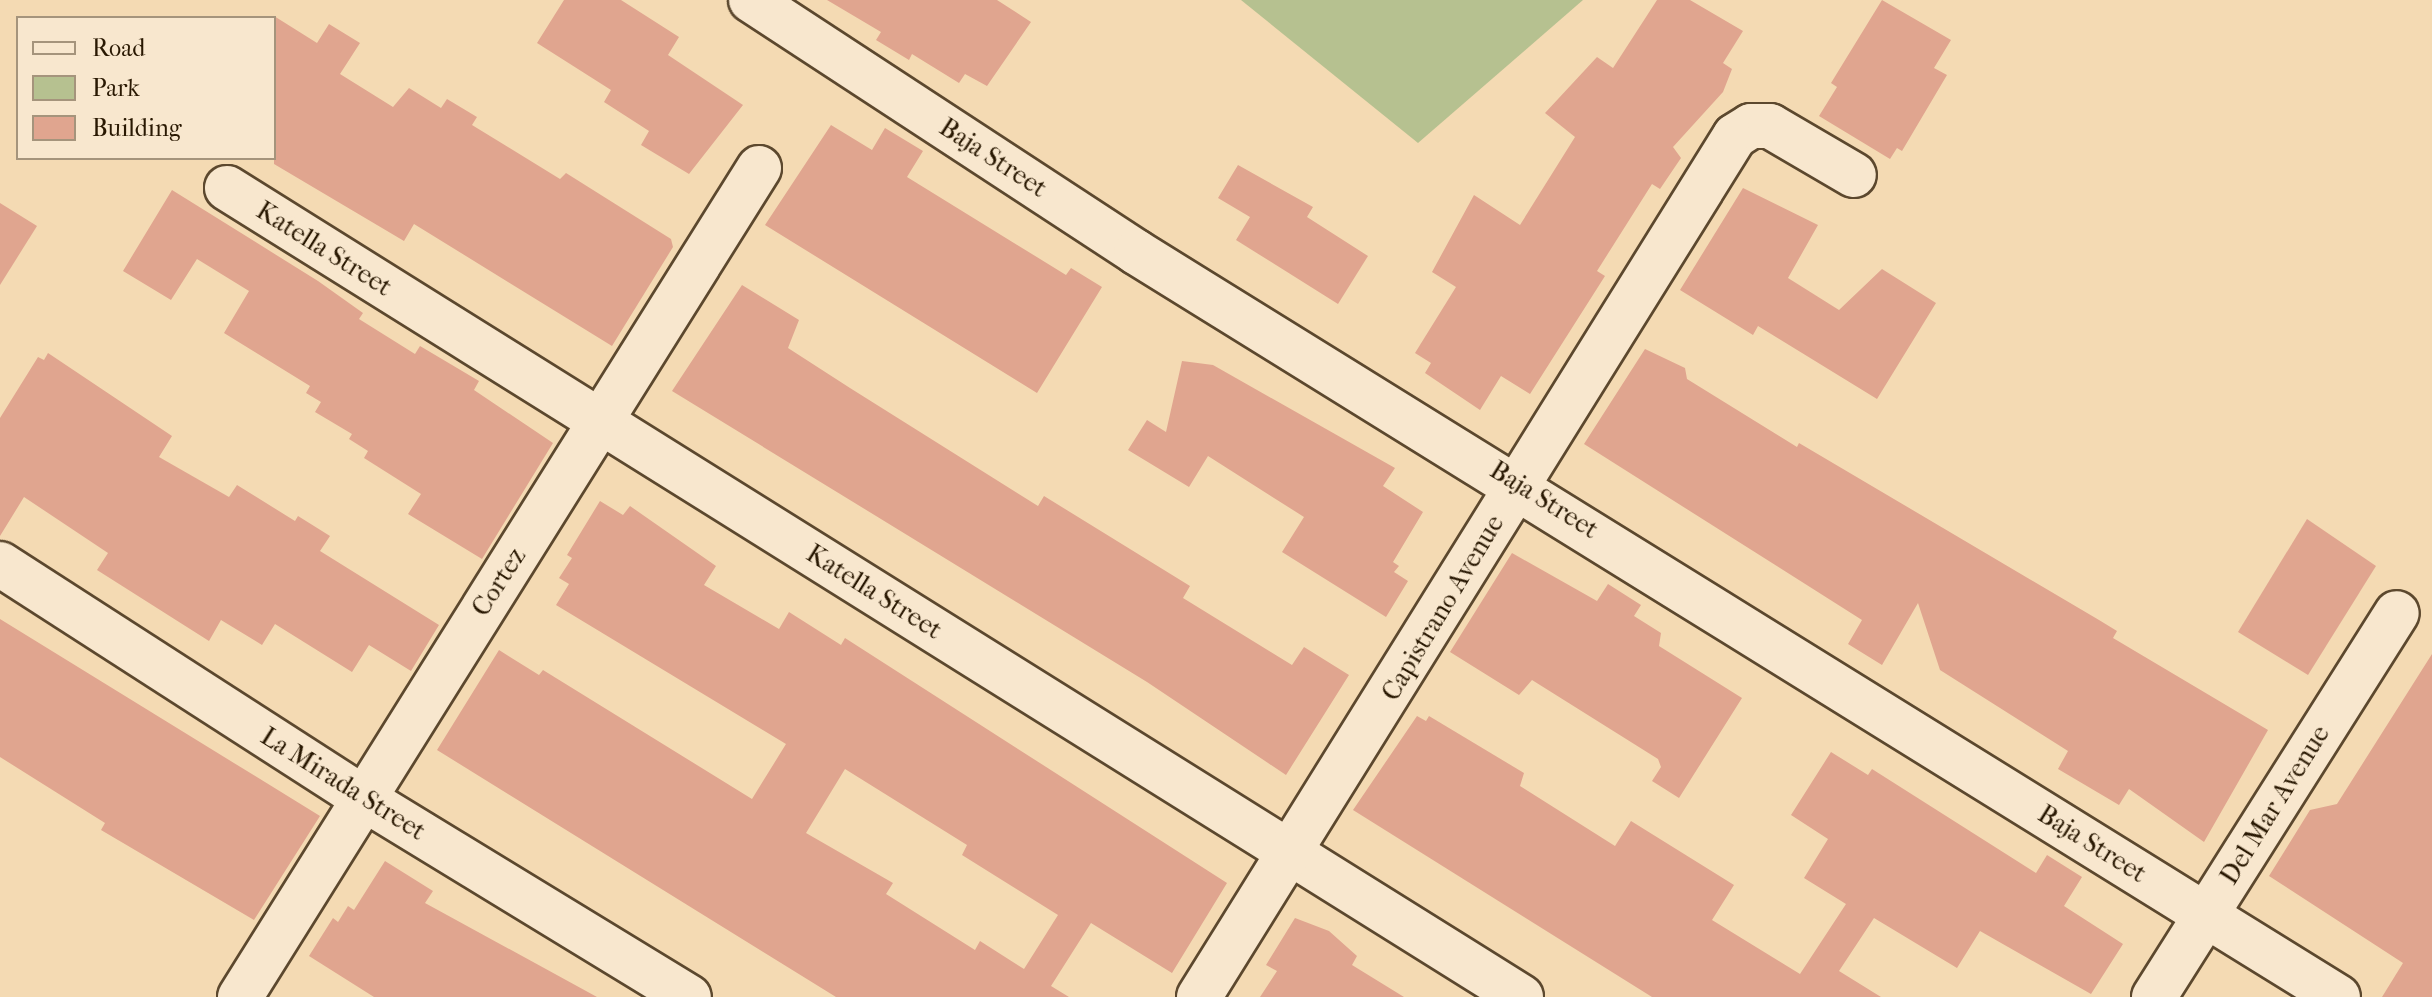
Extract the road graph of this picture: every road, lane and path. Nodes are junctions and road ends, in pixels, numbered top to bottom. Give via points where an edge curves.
1 (751, 0) edge
2 (759, 168) dead end
3 (1854, 175) dead end
4 (227, 188) dead end
5 (602, 421) junction
6 (1518, 483) junction
7 (0, 564) edge
8 (2397, 613) dead end
9 (361, 797) junction
10 (1291, 854) junction
11 (2205, 915) junction
12 (240, 997) edge
13 (689, 997) edge
14 (1199, 997) edge
15 (1521, 997) edge
16 (2154, 997) edge
17 (2338, 997) edge

1 - 6 street, Baja Street via 1136,252
2 - 5 street, Cortez
3 - 6 street, Capistrano Avenue via 1770,126 1751,126 1735,136
4 - 5 street, Katella Street
5 - 9 street, Cortez
5 - 10 street, Katella Street
6 - 10 street, Capistrano Avenue
6 - 11 street, Baja Street
7 - 9 street, La Mirada Street
8 - 11 street, Del Mar Avenue
9 - 12 street, Cortez
9 - 13 street, La Mirada Street
10 - 14 street, Capistrano Avenue
10 - 15 street, Katella Street
11 - 16 street, Del Mar Avenue
11 - 17 street, Baja Street

